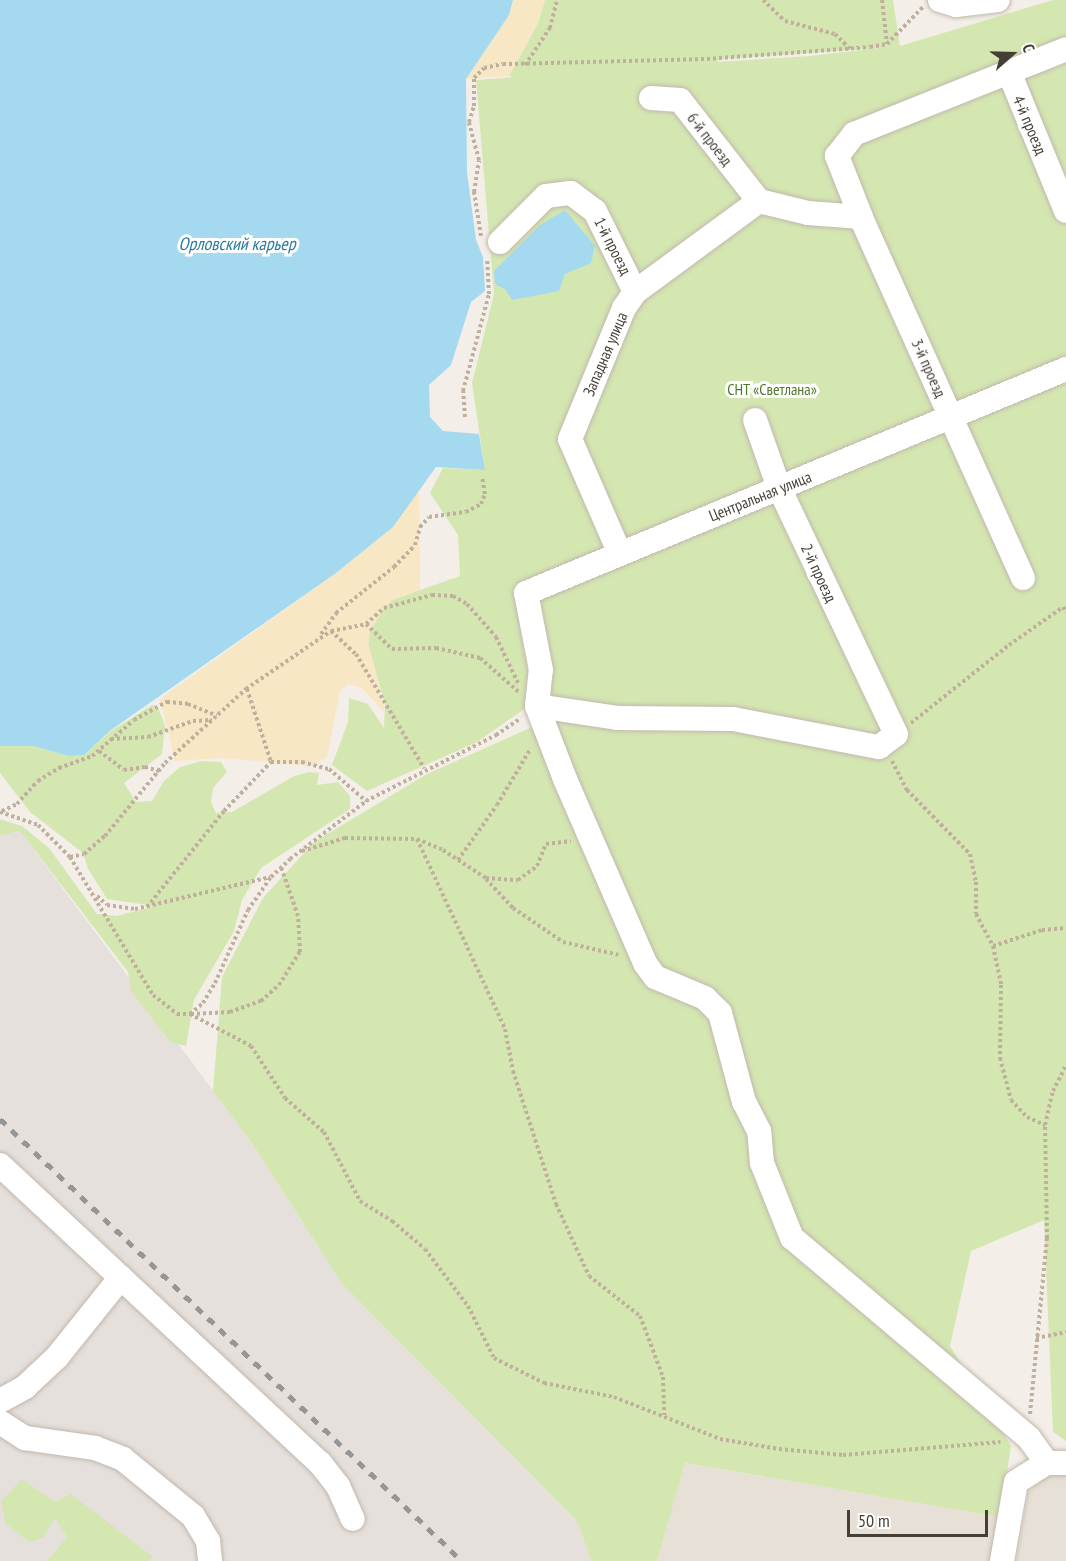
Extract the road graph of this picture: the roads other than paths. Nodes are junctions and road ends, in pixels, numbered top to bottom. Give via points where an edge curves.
1 (940, 0) edge
2 (999, 0) edge
3 (1066, 49) edge
4 (1009, 72) junction
5 (651, 98) dead end
6 (759, 201) junction
7 (1066, 211) edge
8 (861, 217) junction
9 (490, 245) road end
10 (635, 292) junction
11 (1066, 369) edge
12 (952, 418) junction
13 (755, 420) dead end
14 (779, 488) junction
15 (620, 554) junction
16 (1023, 578) dead end
17 (534, 708) junction
18 (0, 1165) edge
19 (121, 1277) junction
20 (0, 1401) edge
21 (0, 1422) edge
22 (1056, 1463) edge
23 (353, 1519) dead end
24 (210, 1561) edge
25 (1002, 1561) edge

1 - 2 street via 956,5
3 - 4 street
4 - 7 street, 4-й проезд
4 - 8 street, 3-й проезд via 854,134 837,156
5 - 6 street, 6-й проезд via 680,100
6 - 8 street via 808,213
6 - 10 street, Западная улица
8 - 12 street, 3-й проезд
9 - 10 street, 1-й проезд via 546,196 571,193 595,211
10 - 15 street, Западная улица via 624,308 570,439
11 - 12 street, Центральная улица
12 - 14 street, Центральная улица
12 - 16 street, 3-й проезд
13 - 14 street, 2-й проезд
14 - 15 street, Центральная улица
14 - 17 street, 2-й проезд via 888,735 733,719 626,718
15 - 17 street, Центральная улица via 526,593 541,670
17 - 22 street via 645,963 655,976 705,998 720,1013 744,1102 759,1131 762,1163 792,1238
18 - 19 street
19 - 20 street via 57,1357 26,1387
19 - 23 street via 320,1463 338,1486
21 - 24 street via 25,1438 94,1448 123,1459 193,1516 208,1541
22 - 25 street via 1016,1482

